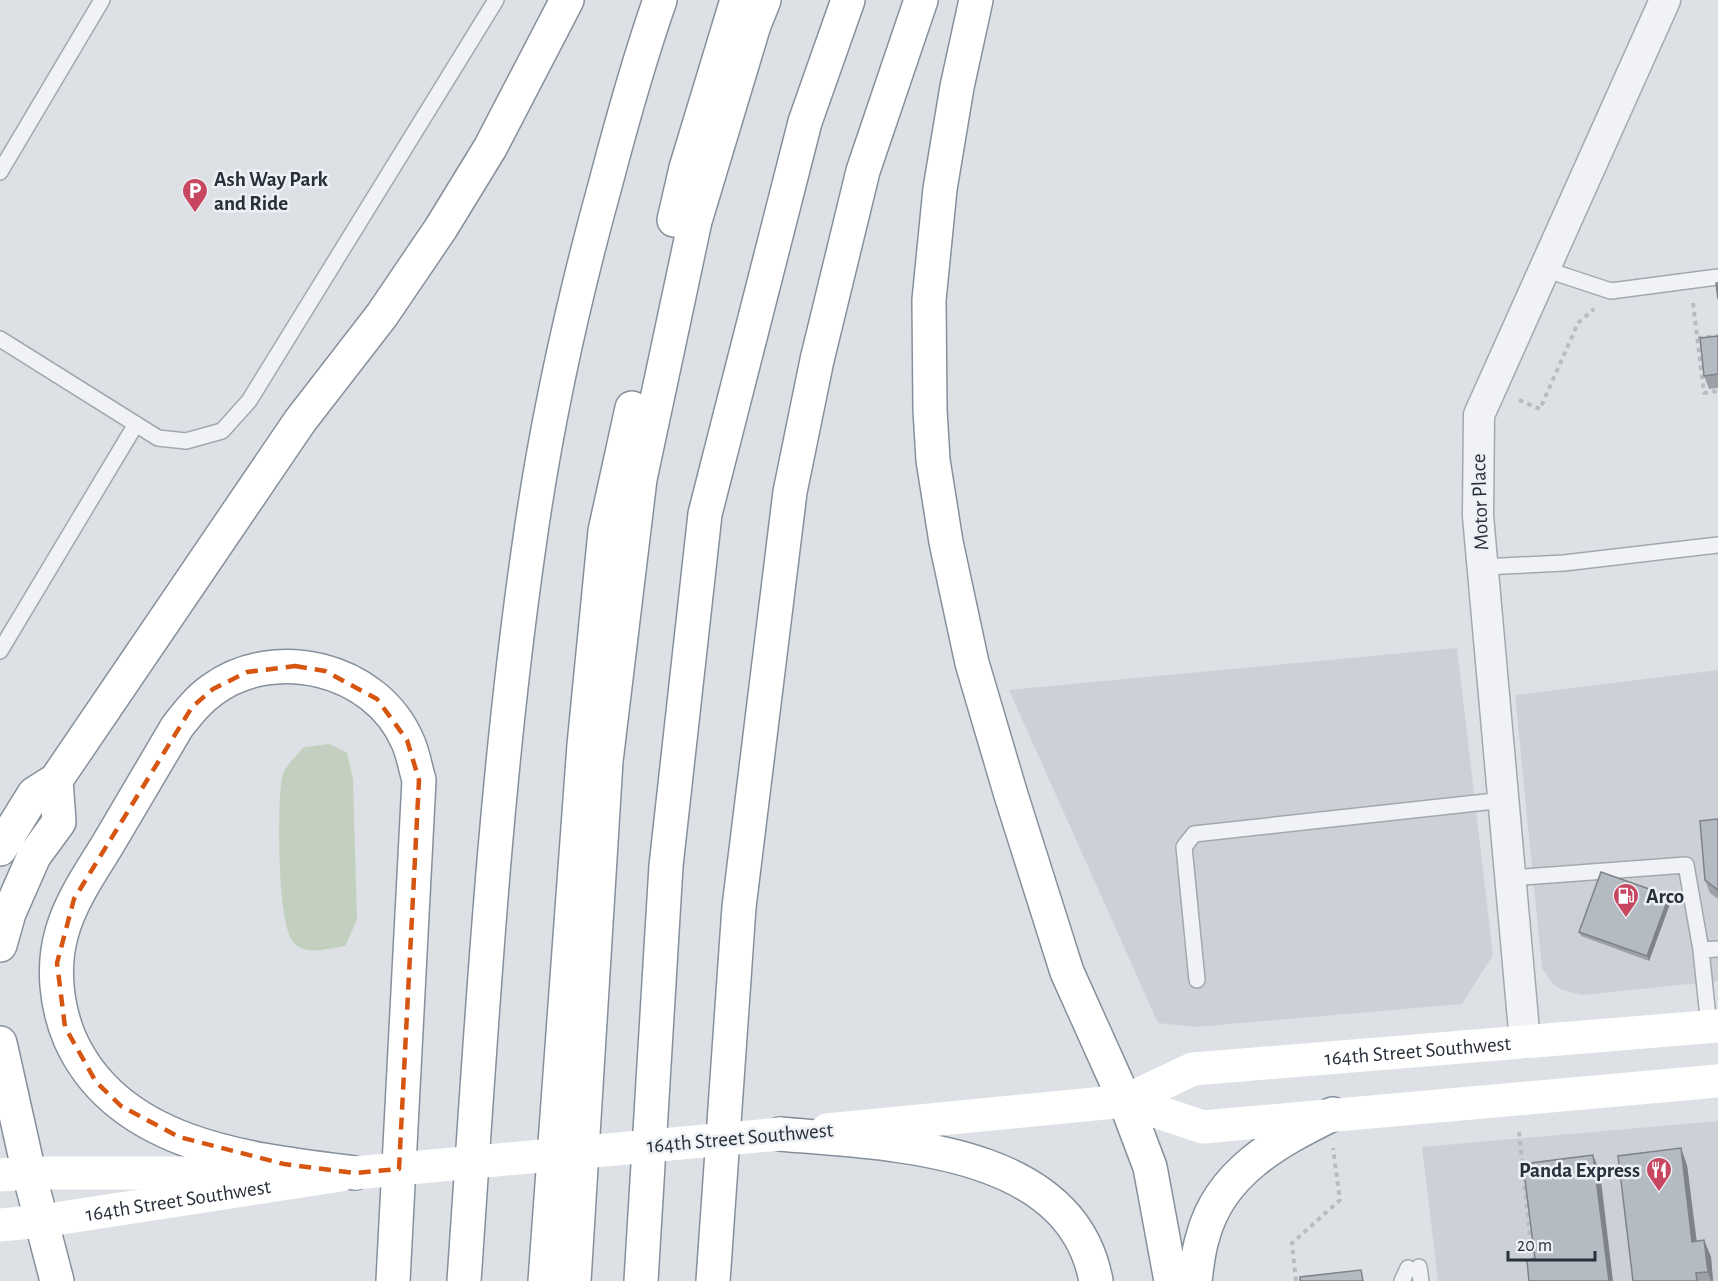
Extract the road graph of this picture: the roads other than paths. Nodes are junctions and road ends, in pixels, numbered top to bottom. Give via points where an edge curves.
1 (102, 0) edge
2 (496, 0) edge
3 (567, 0) edge
4 (660, 0) edge
5 (737, 0) edge
6 (764, 0) edge
7 (848, 0) edge
8 (921, 0) edge
9 (976, 0) edge
10 (1665, 0) edge
11 (0, 172) edge
12 (1544, 270) junction
13 (1718, 277) edge
14 (0, 339) edge
15 (136, 424) junction
16 (1718, 545) edge
17 (1483, 567) junction
18 (0, 651) edge
19 (56, 780) junction
20 (1504, 800) junction
21 (0, 849) edge
22 (1511, 878) junction
23 (0, 945) edge
24 (1718, 949) edge
25 (1701, 950) junction
26 (1197, 980) dead end
27 (1714, 1026) edge
28 (1525, 1042) junction
29 (0, 1043) edge
30 (1718, 1081) edge
31 (1125, 1101) junction
32 (1333, 1114) junction
33 (780, 1134) junction
34 (355, 1173) junction
35 (15, 1174) edge
36 (42, 1221) junction
37 (0, 1225) edge
38 (57, 1281) edge
39 (393, 1281) edge
40 (464, 1281) edge
41 (545, 1281) edge
42 (574, 1281) edge
43 (641, 1281) edge
44 (713, 1281) edge
45 (1096, 1281) edge
46 (1172, 1281) edge
47 (1195, 1281) edge

1 - 11 lane
2 - 15 lane via 249,401 222,431 186,441 158,438
3 - 19 main road via 490,148 441,228 382,315 300,421
4 - 40 main road via 585,257 529,542 496,830
5 - 41 main road via 686,168 605,531 584,745
6 - 42 main road via 695,221 640,479 606,761
7 - 43 main road via 805,122 705,514 666,866
8 - 44 main road via 862,171 790,492 739,907
9 - 31 main road via 940,189 929,300 933,460 972,663 1011,795 1067,972
10 - 12 street, Motor Place
12 - 13 lane via 1611,291
12 - 17 street, Motor Place via 1479,415 1478,516
14 - 15 lane
15 - 18 lane
16 - 17 lane via 1564,563
17 - 20 street, Motor Place
19 - 21 main road via 34,794
19 - 23 main road via 59,822 34,856 9,913
20 - 22 street, Motor Place
20 - 26 lane via 1194,834 1184,847
22 - 25 lane via 1686,865
22 - 28 street, Motor Place
24 - 25 lane
25 - 27 lane
27 - 28 main road, 164th Street Southwest
28 - 31 main road, 164th Street Southwest via 1193,1069
29 - 35 main road
30 - 32 main road, 164th Street Southwest
31 - 32 main road, 164th Street Southwest via 1203,1127
31 - 33 main road, 164th Street Southwest
31 - 46 main road via 1150,1167
32 - 47 main road via 1279,1142 1230,1183 1203,1234
33 - 34 main road, 164th Street Southwest, bridge
33 - 45 main road via 885,1144 949,1155 994,1168 1041,1195 1066,1216 1086,1250
34 - 35 main road, 164th Street Southwest
34 - 36 main road, 164th Street Southwest
34 - 39 main road via 225,1151 153,1126 121,1106 96,1082 65,1027 58,996 57,963 74,899 177,727 213,689 247,672 272,667 324,670 355,683 377,699 407,740 419,780
35 - 36 main road
36 - 37 main road, 164th Street Southwest
36 - 38 main road

